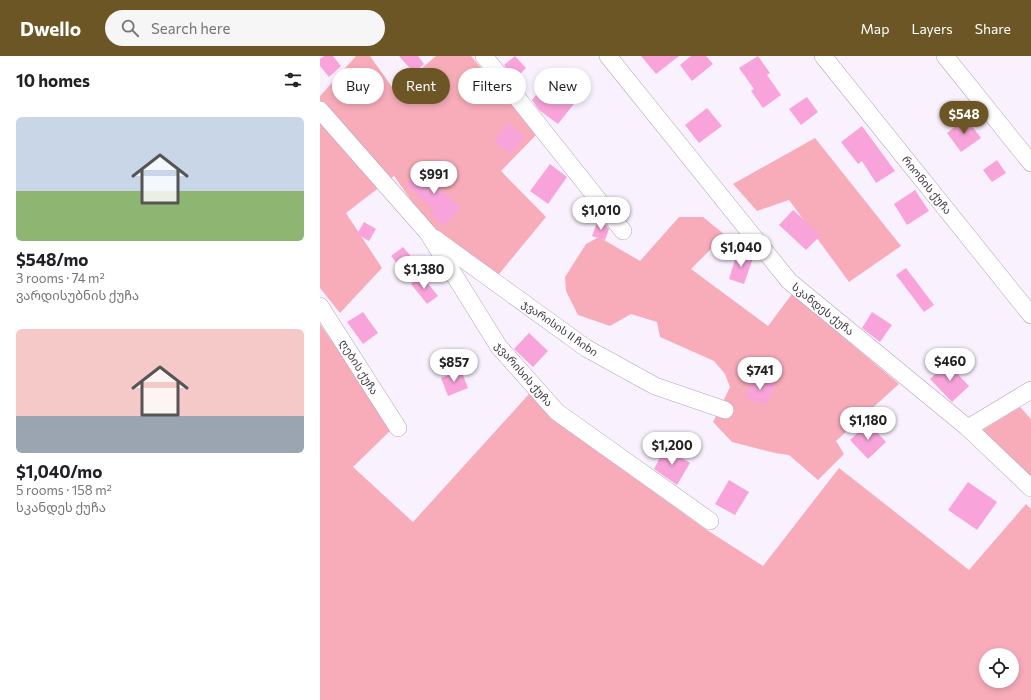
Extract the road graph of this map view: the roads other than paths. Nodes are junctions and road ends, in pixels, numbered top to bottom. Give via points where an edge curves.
1 (484, 56) edge
2 (608, 56) edge
3 (823, 56) edge
4 (945, 56) edge
5 (320, 110) edge
6 (1031, 162) edge
7 (623, 231) dead end
8 (428, 233) junction
9 (320, 306) edge
10 (1031, 315) edge
11 (1031, 390) edge
12 (726, 410) dead end
13 (398, 428) dead end
14 (968, 428) junction
15 (1031, 488) edge
16 (710, 521) dead end

1 - 7 street
2 - 14 street, სკანდეს ქუჩა via 789,281
3 - 10 street, რიონის ქუჩა
4 - 6 street
5 - 8 street, ჯვარისის ქუჩა
8 - 12 street, ჯვარისის II ჩიხი via 586,348 655,386
8 - 16 street, ჯვარისის ქუჩა via 499,347 557,412
9 - 13 street, ღების ქუჩა
11 - 14 street
14 - 15 street, სკანდეს ქუჩა

